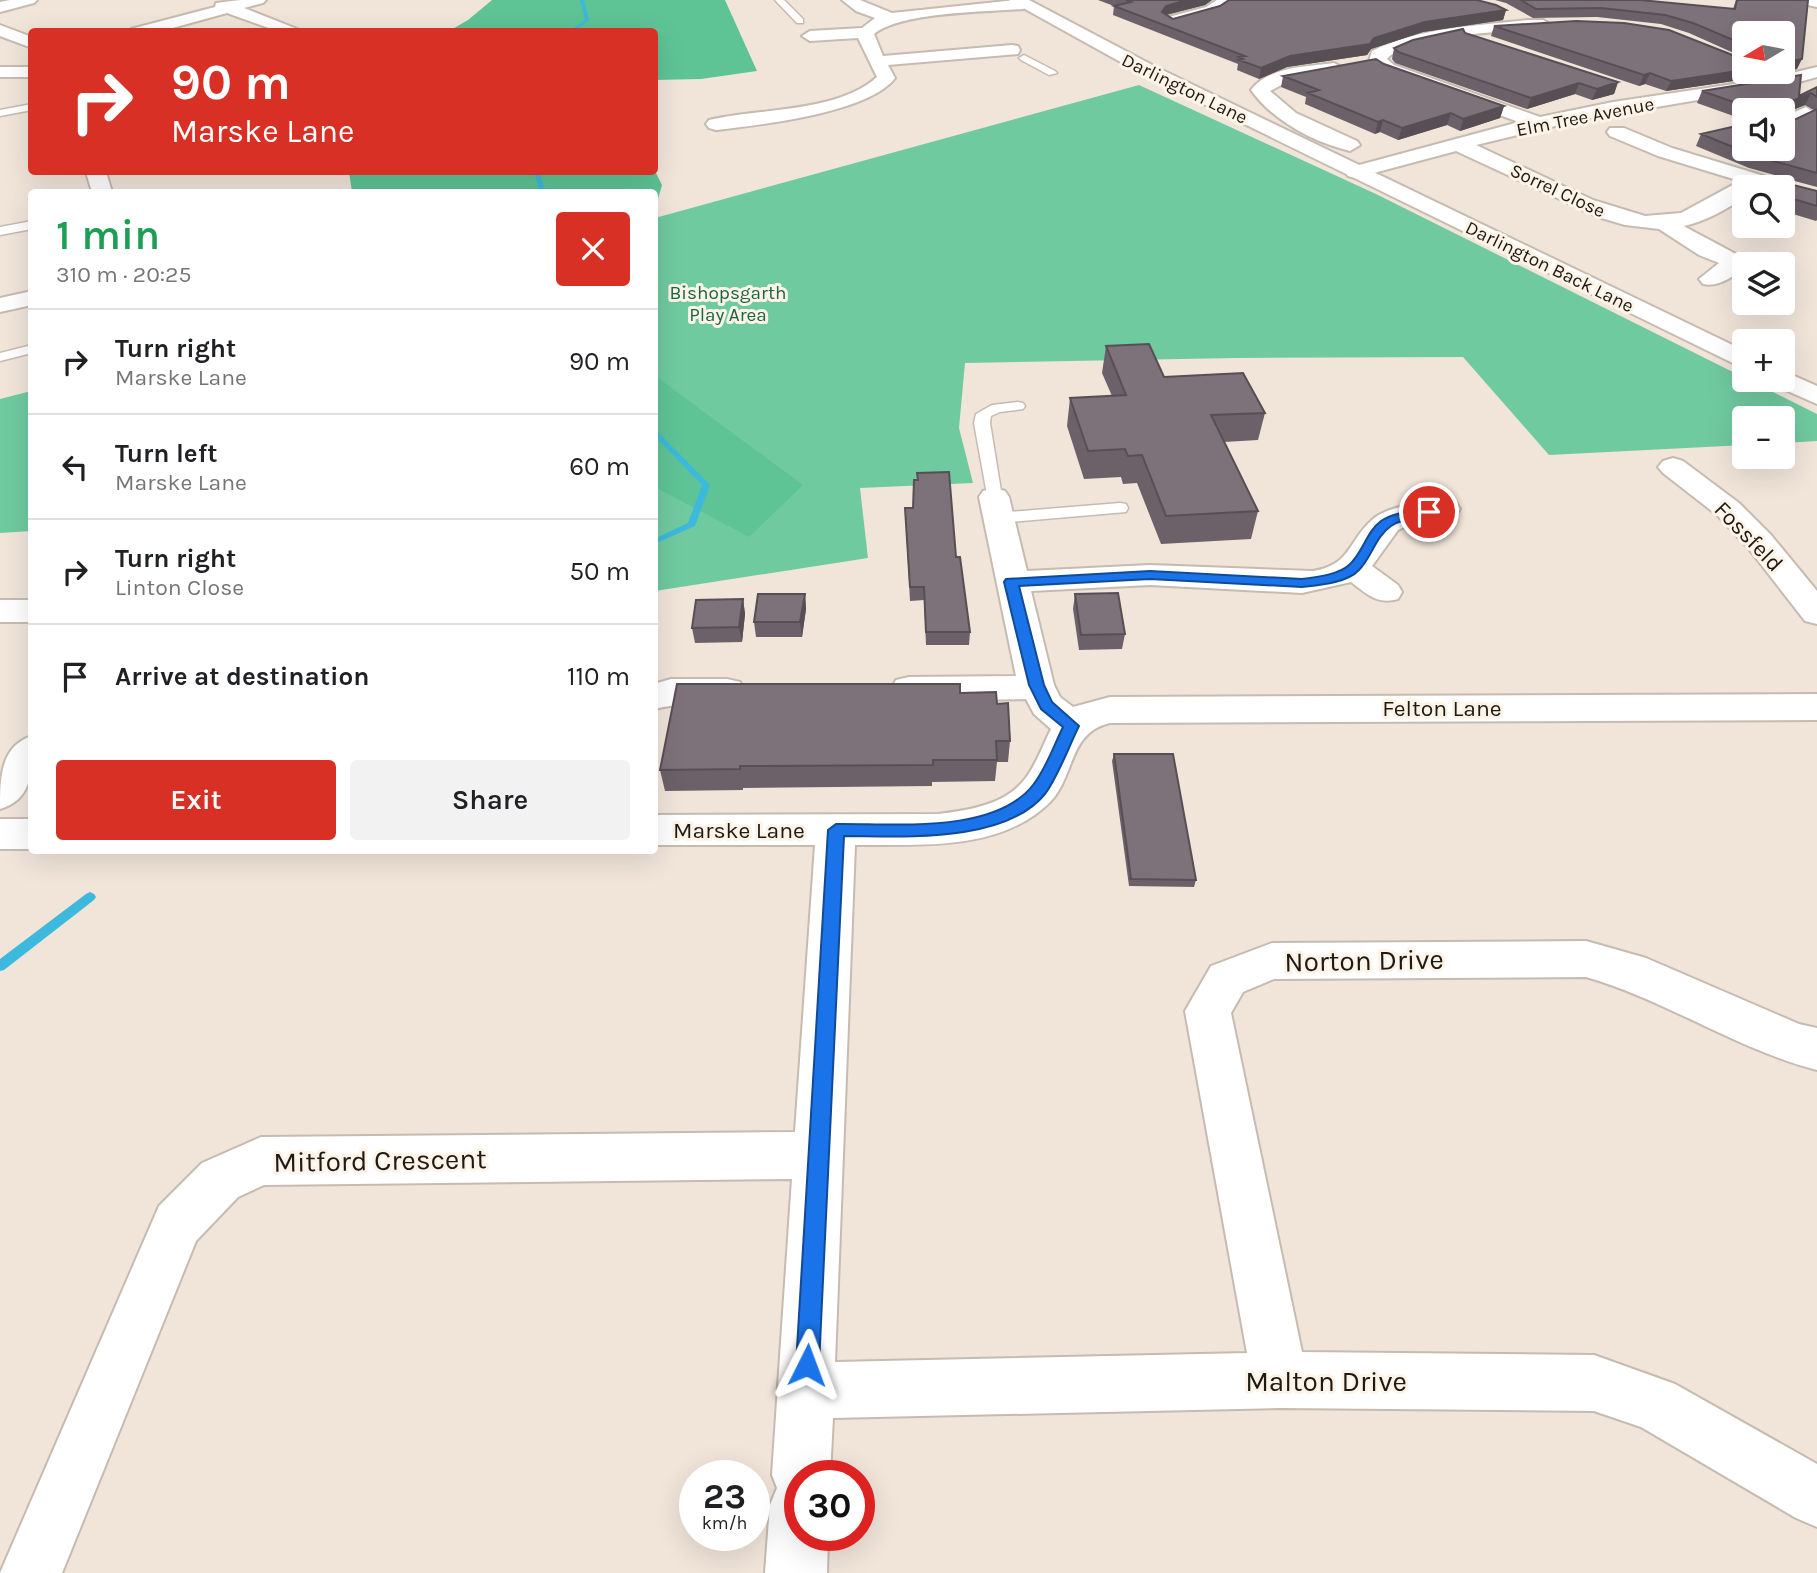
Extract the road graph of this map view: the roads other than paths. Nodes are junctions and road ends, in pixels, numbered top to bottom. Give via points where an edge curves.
1 (29, 0) edge
2 (203, 0) edge
3 (258, 0) edge
4 (779, 0) edge
5 (850, 0) edge
6 (1228, 0) edge
7 (1803, 0) edge
8 (1020, 2) edge
9 (1817, 2) edge
10 (0, 7) edge
11 (228, 8) junction
12 (1508, 13) dead end
13 (1172, 16) edge
14 (890, 18) junction
15 (800, 21) joint
16 (1528, 25) junction
17 (1559, 26) edge
18 (152, 28) edge
19 (286, 28) edge
20 (0, 30) edge
21 (866, 33) junction
22 (1460, 33) junction
23 (810, 36) junction
24 (28, 41) edge
25 (1497, 47) edge
26 (1012, 50) joint
27 (816, 54) dead end
28 (879, 61) junction
29 (1378, 61) junction
30 (28, 70) edge
31 (0, 72) edge
32 (1817, 72) edge
33 (1052, 73) dead end
34 (1796, 78) edge
35 (1762, 84) edge
36 (708, 104) dead end
37 (28, 108) edge
38 (0, 113) edge
39 (1329, 123) dead end
40 (1538, 123) junction
41 (1310, 127) junction
42 (1617, 132) dead end
43 (1457, 144) junction
44 (1350, 145) dead end
45 (1355, 172) junction
46 (1741, 175) edge
47 (1732, 194) edge
48 (1663, 222) junction
49 (28, 226) edge
50 (0, 232) edge
51 (1711, 279) dead end
52 (28, 299) edge
53 (0, 306) edge
54 (28, 350) edge
55 (1732, 354) edge
56 (0, 357) edge
57 (1795, 385) edge
58 (1817, 396) edge
59 (1018, 406) dead end
60 (1673, 467) dead end
61 (995, 508) junction
62 (1120, 508) dead end
63 (1445, 509) dead end
64 (1354, 569) junction
65 (1011, 582) junction
66 (1386, 593) dead end
67 (0, 611) edge
68 (28, 611) edge
69 (1817, 613) edge
70 (1037, 685) junction
71 (878, 689) edge
72 (754, 691) edge
73 (658, 696) edge
74 (1817, 707) edge
75 (1071, 726) junction
76 (28, 755) edge
77 (0, 795) edge
78 (658, 830) edge
79 (836, 830) junction
80 (0, 834) edge
81 (28, 834) edge
82 (1817, 1049) edge
83 (817, 1155) junction
84 (1280, 1380) junction
85 (806, 1391) junction
86 (803, 1460) edge
87 (1817, 1497) edge
88 (797, 1551) edge
89 (31, 1573) edge
90 (796, 1573) edge

1 - 10 street
2 - 11 street
3 - 11 street
4 - 15 lane
5 - 14 street
6 - 13 street via 1212,10
7 - 9 street
8 - 14 street
8 - 45 street, Darlington Lane
11 - 18 street
11 - 19 street
12 - 16 street
14 - 21 street
15 - 23 street
16 - 17 street
16 - 22 street
20 - 24 street
21 - 23 street
21 - 28 street
22 - 25 street
22 - 29 street via 1408,42 1378,55
23 - 27 street
26 - 28 street
26 - 33 lane
28 - 36 street via 886,78 882,84 860,95 783,115 718,129
29 - 40 street via 1388,69
29 - 41 street via 1266,83 1261,90 1269,103 1285,117
30 - 31 street
32 - 34 street, Elm Tree Avenue
35 - 40 street, Elm Tree Avenue
37 - 38 lane
39 - 41 street
40 - 43 street, Elm Tree Avenue
41 - 44 street
42 - 46 street
43 - 45 street, Elm Tree Avenue
43 - 48 street, Sorrel Close via 1602,211
45 - 55 street, Darlington Back Lane
47 - 48 street, Sorrel Close via 1698,214
48 - 51 street, Sorrel Close via 1707,250 1744,257
49 - 50 lane
52 - 53 street
54 - 56 lane
57 - 58 street
59 - 61 lane via 984,414
60 - 69 street, Fossfeld via 1728,509
61 - 62 lane
61 - 65 street
63 - 64 street via 1386,524
64 - 65 street via 1302,583 1150,575
64 - 66 street
65 - 70 street
67 - 68 street
70 - 71 street
70 - 75 street via 1046,705
72 - 73 street via 671,691
74 - 75 street, Felton Lane via 1110,710 1088,715
75 - 79 street, Marske Lane via 1039,789 997,818 939,829
76 - 77 street
78 - 79 street, Marske Lane
79 - 83 street
80 - 81 street
82 - 84 street, Norton Drive via 1793,1043 1630,971 1586,959 1272,961 1227,979 1208,1011
83 - 85 street
83 - 89 street, Mitford Crescent via 261,1161 220,1180 177,1224
84 - 85 street, Malton Drive
84 - 87 street, Malton Drive via 1594,1383 1655,1404
85 - 86 street
88 - 90 street

